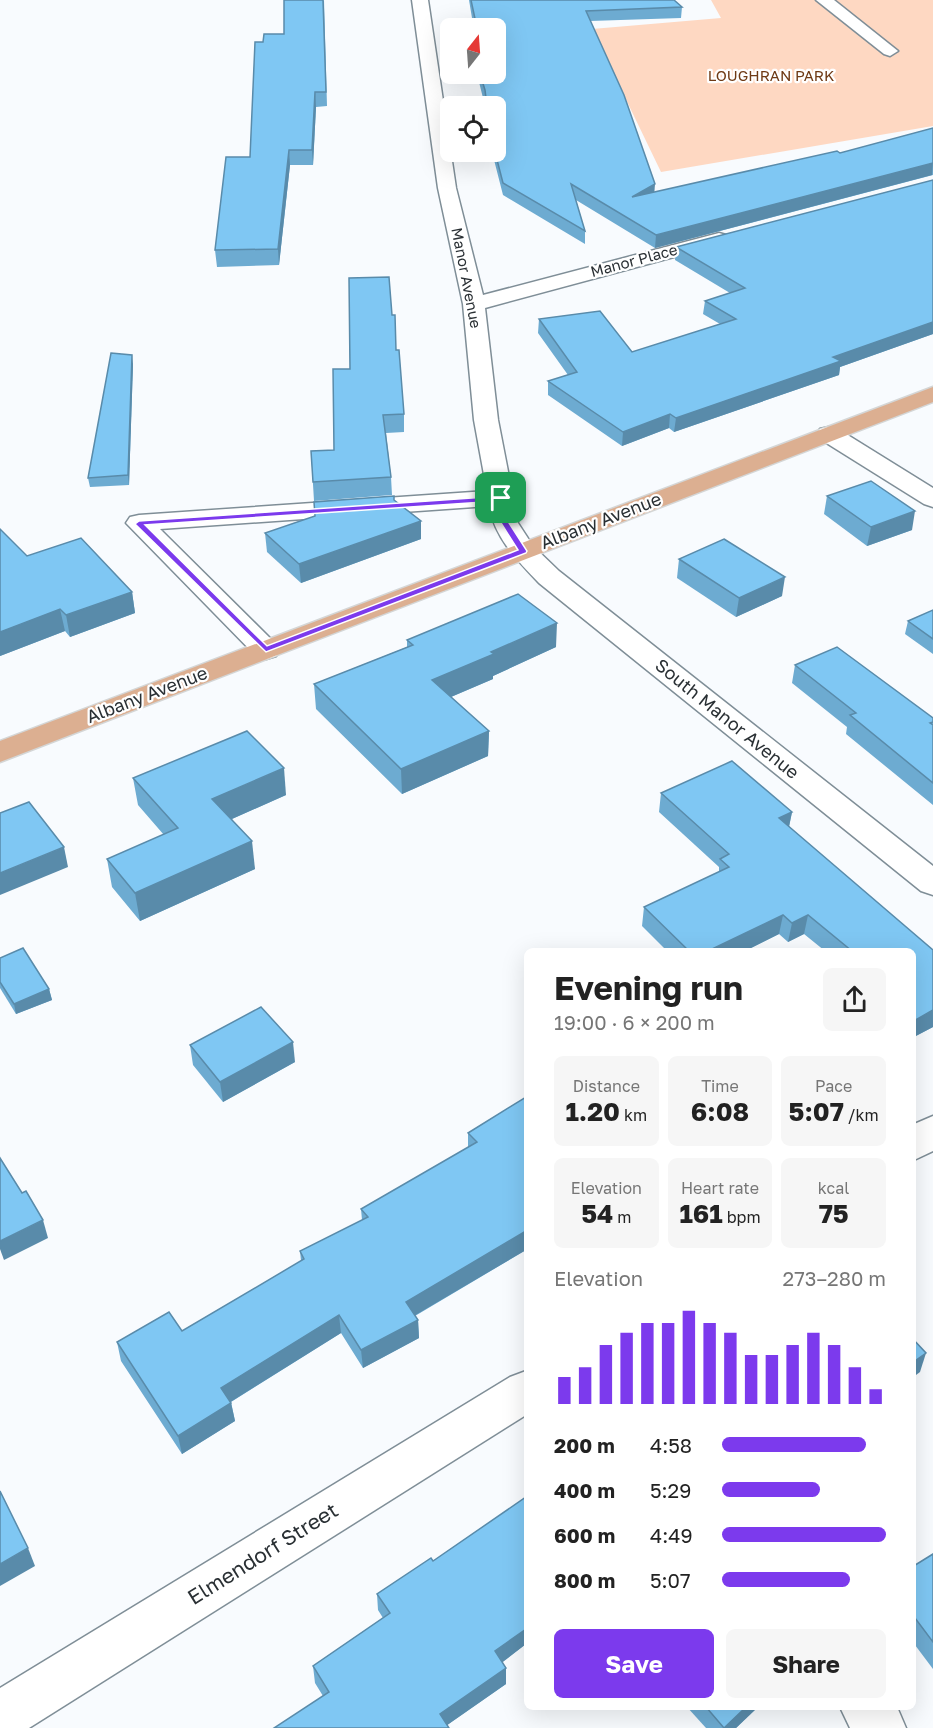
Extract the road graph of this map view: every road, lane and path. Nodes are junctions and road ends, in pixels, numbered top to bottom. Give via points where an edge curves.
1 (420, 0) edge
2 (824, 0) edge
3 (890, 51) dead end
4 (734, 235) edge
5 (474, 303) junction
6 (933, 394) edge
7 (829, 434) junction
8 (501, 498) junction
9 (933, 499) edge
10 (523, 551) junction
11 (266, 650) junction
12 (0, 752) edge
13 (933, 883) edge
14 (933, 1131) edge
15 (916, 1142) edge
16 (524, 1392) edge
17 (866, 1710) edge
18 (0, 1718) edge
19 (881, 1728) edge

1 - 5 street, Manor Avenue via 447,188
2 - 3 street
4 - 5 street, Manor Place
5 - 8 street, Manor Avenue via 486,420
6 - 7 main road, Albany Avenue
7 - 9 street
7 - 10 main road, Albany Avenue
8 - 10 street, Manor Avenue via 505,523
8 - 11 street via 139,524
10 - 11 main road, Albany Avenue
10 - 13 street, South Manor Avenue via 549,577
11 - 12 main road, Albany Avenue
14 - 15 street
16 - 18 street, Elmendorf Street
17 - 19 street

